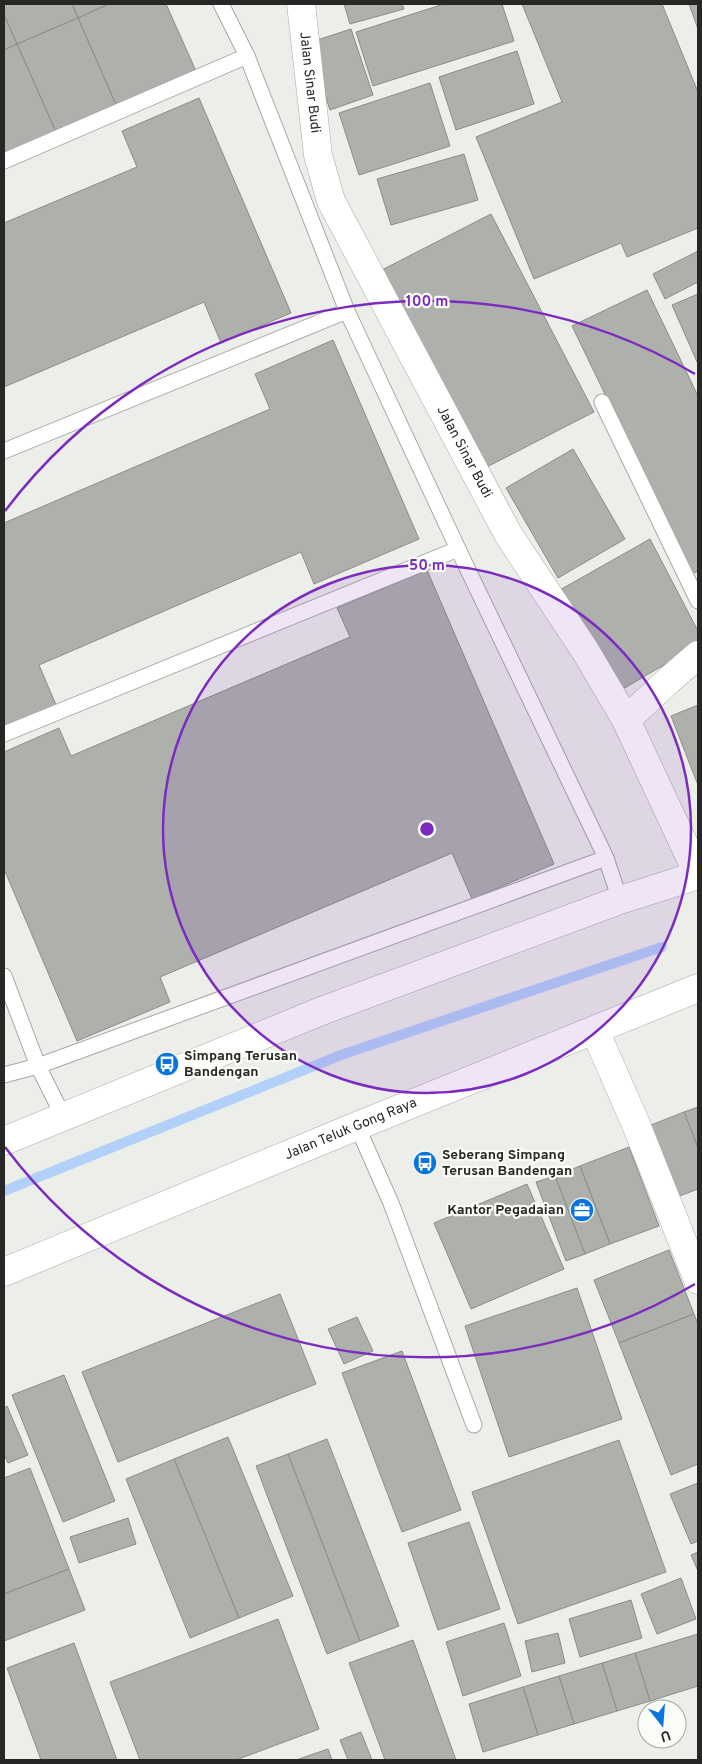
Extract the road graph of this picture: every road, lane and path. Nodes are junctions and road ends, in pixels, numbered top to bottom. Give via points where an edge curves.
1 (221, 4) edge
2 (301, 4) edge
3 (247, 56) junction
4 (4, 161) edge
5 (347, 311) junction
6 (602, 402) dead end
7 (4, 451) edge
8 (458, 549) junction
9 (698, 601) edge
10 (698, 655) edge
11 (626, 720) junction
12 (4, 734) edge
13 (606, 858) junction
14 (698, 875) edge
15 (620, 900) junction
16 (4, 976) edge
17 (698, 988) edge
18 (595, 1031) junction
19 (38, 1066) junction
20 (4, 1075) edge
21 (63, 1116) junction
22 (357, 1126) junction
23 (4, 1141) edge
24 (4, 1272) edge
25 (698, 1280) edge
26 (474, 1425) dead end

1 - 3 lane
2 - 11 main road, Jalan Sinar Budi via 318,155 331,201 508,534 586,652
3 - 4 lane
3 - 5 lane
5 - 7 lane
5 - 8 lane
6 - 9 lane
8 - 12 lane
8 - 13 lane
10 - 11 main road
11 - 14 main road, Jalan Sinar Budi
13 - 15 lane
13 - 19 lane
14 - 15 main road
15 - 21 main road via 324,1010
16 - 19 lane
17 - 18 main road, Jalan Teluk Gong Raya
18 - 22 main road, Jalan Teluk Gong Raya
18 - 25 main road
19 - 20 lane
19 - 21 lane
21 - 23 main road
22 - 24 main road, Jalan Teluk Gong Raya
22 - 26 lane via 391,1203

